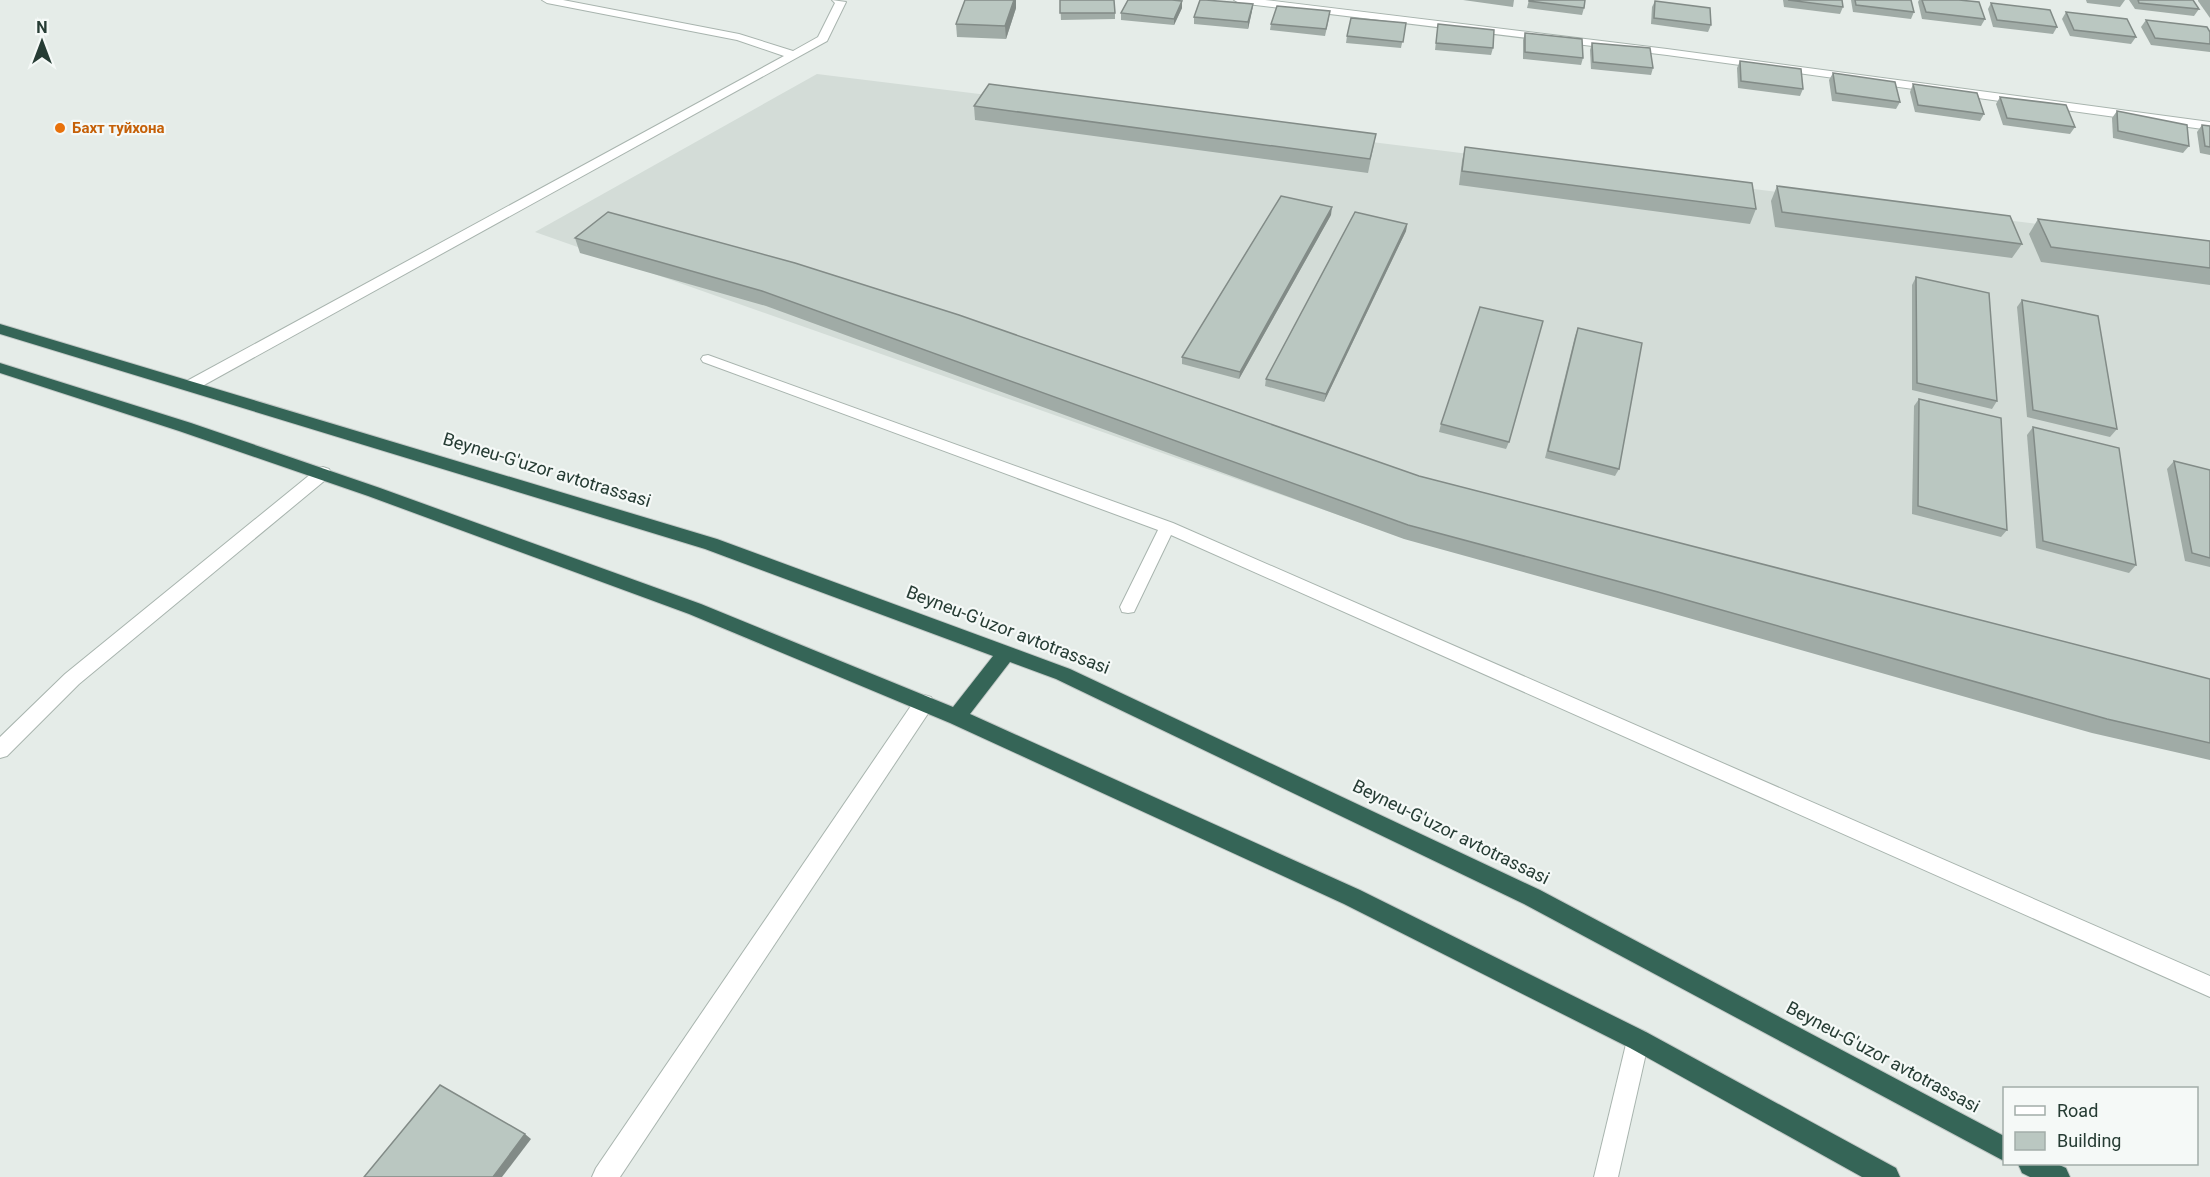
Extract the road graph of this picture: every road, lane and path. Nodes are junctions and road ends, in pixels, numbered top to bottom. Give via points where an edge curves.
1 (547, 0) edge
2 (837, 0) edge
3 (1239, 0) edge
4 (794, 55) junction
5 (2210, 126) edge
6 (0, 329) edge
7 (708, 359) dead end
8 (0, 368) edge
9 (190, 386) junction
10 (322, 473) junction
11 (1167, 528) junction
12 (1128, 607) dead end
13 (1007, 652) junction
14 (924, 703) junction
15 (957, 717) junction
16 (0, 750) edge
17 (2210, 987) edge
18 (1638, 1040) junction
19 (2003, 1148) edge
20 (2033, 1165) edge
21 (605, 1177) edge
22 (1606, 1177) edge
23 (1887, 1177) edge
24 (2056, 1177) edge

1 - 4 street via 739,37
2 - 4 street via 841,2 824,39
3 - 5 street via 1667,52
4 - 9 street
6 - 9 highway, Beyneu-G'uzor avtotrassasi
7 - 11 lane
8 - 10 highway
9 - 13 highway, Beyneu-G'uzor avtotrassasi via 711,544
10 - 14 highway via 695,609
10 - 16 street via 72,679
11 - 12 lane
11 - 17 lane
13 - 15 highway
13 - 19 highway, Beyneu-G'uzor avtotrassasi via 1063,674 1532,897
14 - 15 highway
14 - 21 street
15 - 18 highway via 1352,897
18 - 22 lane
18 - 23 highway
20 - 24 highway

